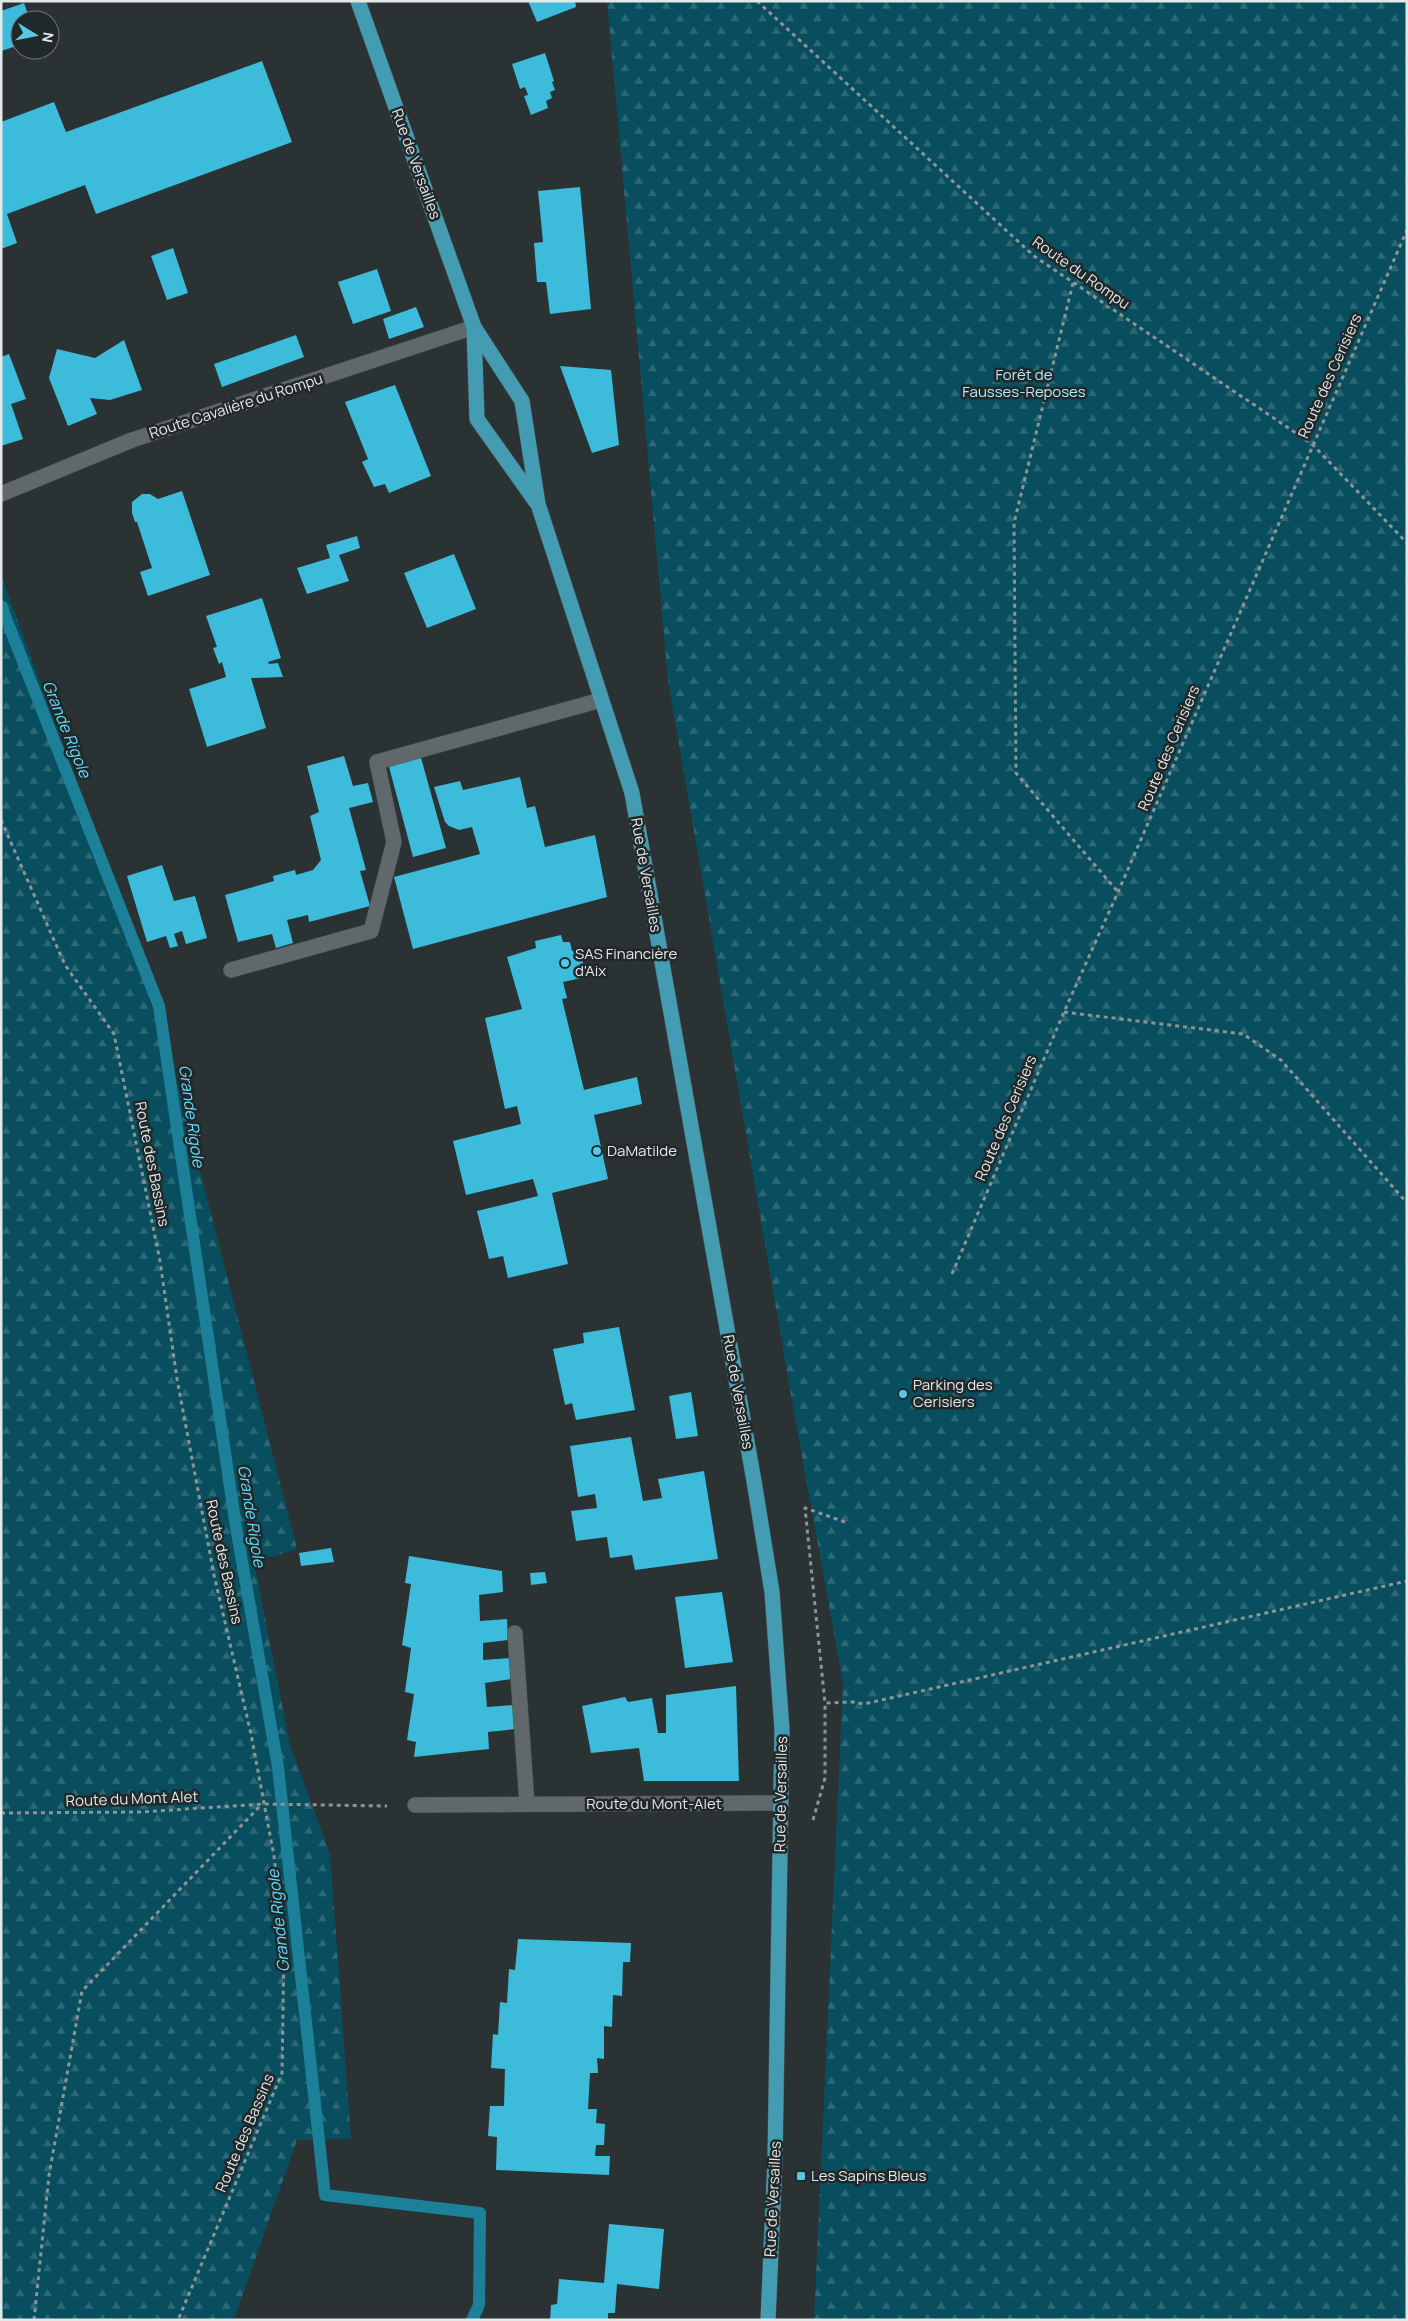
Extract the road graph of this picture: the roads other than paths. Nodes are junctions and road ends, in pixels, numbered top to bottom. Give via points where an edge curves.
1 (358, 1) edge
2 (474, 327) junction
3 (1, 494) edge
4 (538, 504) junction
5 (601, 700) junction
6 (231, 970) dead end
7 (515, 1633) dead end
8 (781, 1803) junction
9 (527, 1804) junction
10 (415, 1805) road end
11 (768, 2301) junction
12 (761, 2320) edge
13 (768, 2320) edge

1 - 2 main road, Rue de Versailles
2 - 3 street, Route Cavalière du Rompu via 132,440
2 - 4 main road, Rue de Versailles via 522,401
2 - 4 main road, Rue de Versailles via 477,419
4 - 5 main road, Rue de Versailles
5 - 6 street via 377,762 394,842 371,931
5 - 8 main road, Rue de Versailles via 632,793 763,1535 772,1592 782,1730
7 - 9 street
8 - 9 street, Route du Mont-Alet
8 - 11 main road, Rue de Versailles via 775,2159
9 - 10 street, Route du Mont-Alet
11 - 12 main road, Rue de Versailles
11 - 13 main road, Rue de Versailles

